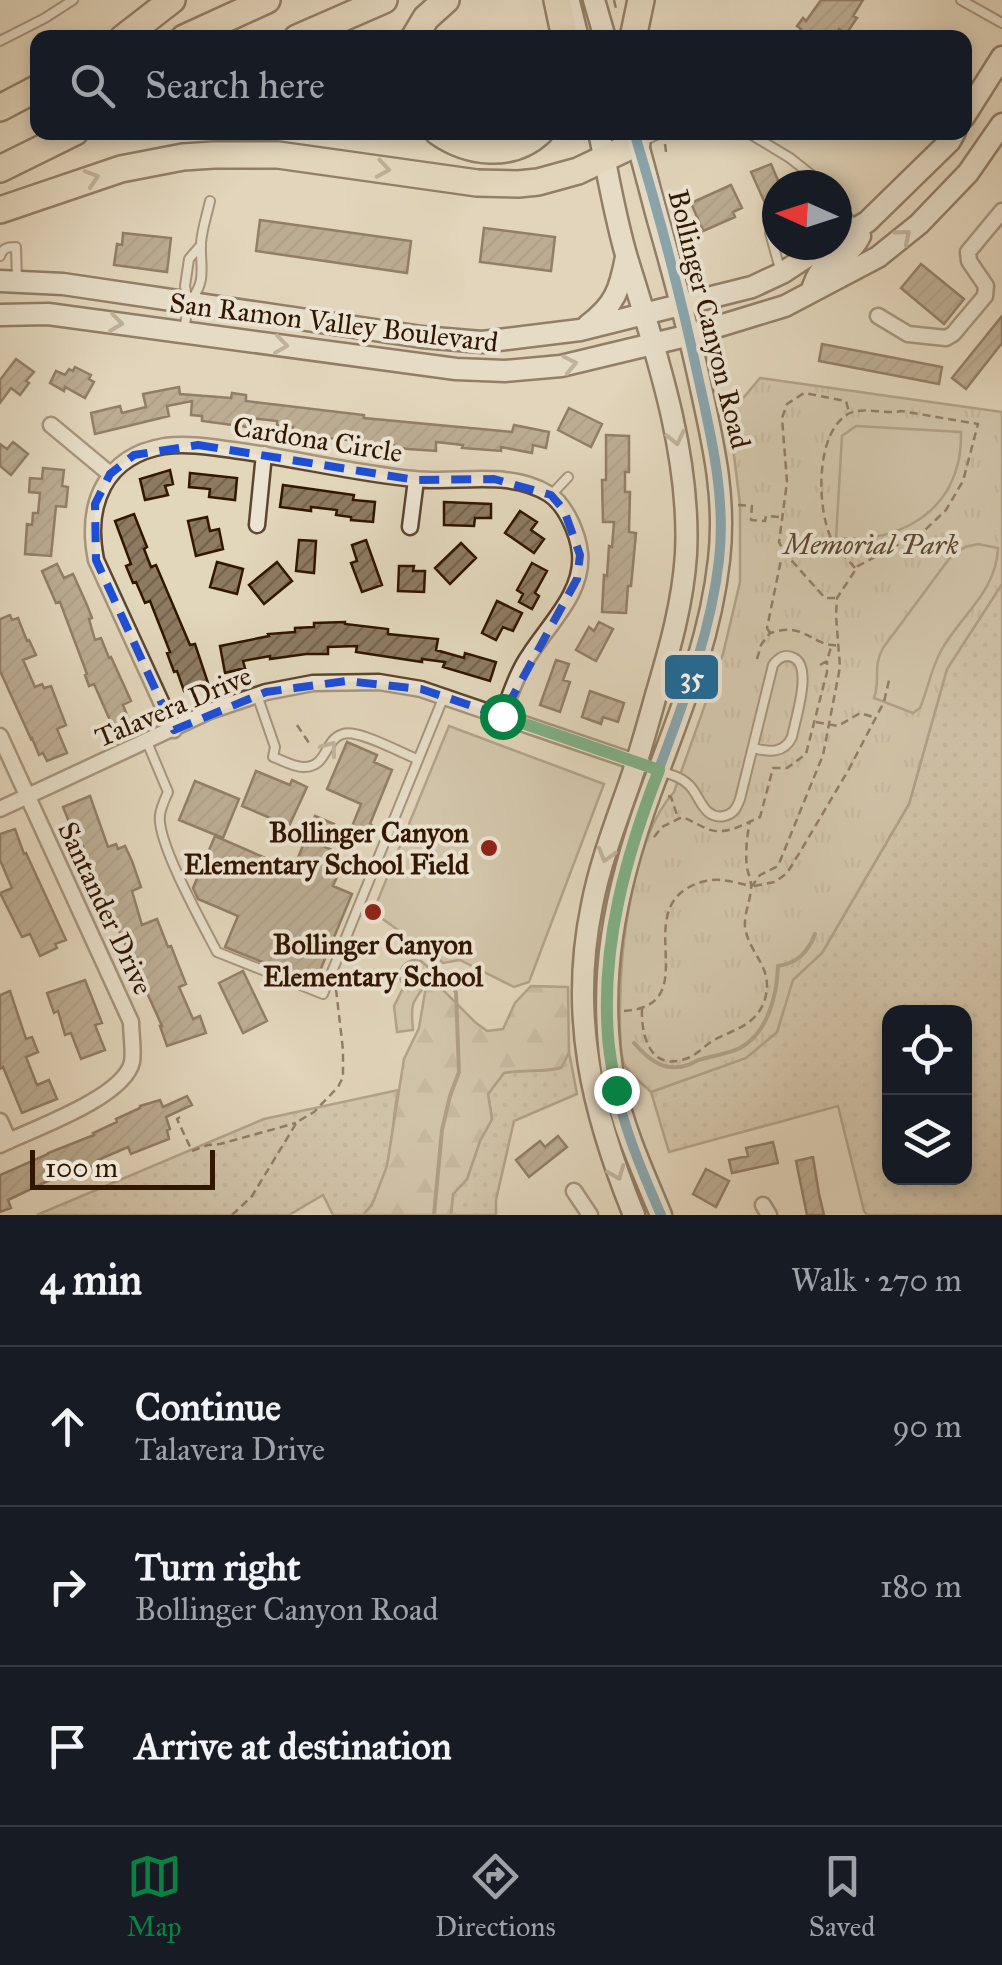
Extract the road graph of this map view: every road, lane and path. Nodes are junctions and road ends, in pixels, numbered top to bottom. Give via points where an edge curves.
1 (74, 0) edge
2 (172, 0) edge
3 (267, 0) edge
4 (384, 0) edge
5 (446, 0) edge
6 (557, 0) edge
7 (569, 0) edge
8 (594, 0) edge
9 (614, 0) edge
10 (641, 0) edge
11 (960, 0) edge
12 (1002, 24) edge
13 (626, 29) edge
14 (133, 30) edge
15 (201, 30) edge
16 (315, 30) edge
17 (419, 30) edge
18 (563, 30) edge
19 (576, 30) edge
20 (603, 30) edge
21 (0, 41) edge
22 (1002, 56) edge
23 (30, 92) edge
24 (972, 104) edge
25 (0, 108) edge
26 (30, 108) edge
27 (0, 122) edge
28 (1002, 124) edge
29 (59, 140) edge
30 (452, 140) edge
31 (527, 140) edge
32 (601, 140) edge
33 (631, 140) edge
34 (637, 140) edge
35 (760, 140) edge
36 (951, 140) edge
37 (605, 160) junction
38 (0, 169) edge
39 (805, 170) edge
40 (210, 201) dead end
41 (0, 210) edge
42 (1002, 211) edge
43 (852, 231) edge
44 (201, 244) junction
45 (626, 255) junction
46 (0, 256) edge
47 (778, 260) edge
48 (802, 260) edge
49 (838, 260) edge
50 (782, 273) junction
51 (8, 281) edge
52 (810, 292) junction
53 (188, 304) junction
54 (682, 305) junction
55 (646, 313) junction
56 (0, 316) edge
57 (878, 316) dead end
58 (580, 330) junction
59 (184, 332) junction
60 (690, 335) junction
61 (653, 344) junction
62 (850, 413) junction
63 (50, 425) dead end
64 (264, 454) junction
65 (110, 474) junction
66 (568, 477) dead end
67 (416, 480) junction
68 (551, 495) junction
69 (734, 505) dead end
70 (782, 517) junction
71 (257, 525) dead end
72 (410, 527) dead end
73 (784, 552) junction
74 (856, 569) junction
75 (837, 598) junction
76 (770, 633) junction
77 (838, 645) junction
78 (831, 647) junction
79 (757, 660) dead end
80 (827, 661) junction
81 (820, 666) dead end
82 (890, 676) dead end
83 (256, 696) junction
84 (444, 696) junction
85 (502, 716) junction
86 (875, 718) junction
87 (814, 721) junction
88 (297, 725) dead end
89 (829, 725) junction
90 (174, 730) junction
91 (0, 736) edge
92 (147, 742) junction
93 (309, 744) dead end
94 (753, 748) junction
95 (418, 760) junction
96 (637, 762) junction
97 (772, 768) dead end
98 (659, 770) junction
99 (27, 796) junction
100 (666, 796) dead end
101 (0, 809) edge
102 (678, 818) dead end
103 (750, 821) dead end
104 (752, 886) junction
105 (334, 967) junction
106 (642, 1008) junction
107 (608, 1011) junction
108 (180, 1117) dead end
109 (0, 1121) edge
110 (297, 1122) junction
111 (5, 1143) edge
112 (574, 1191) dead end
113 (232, 1215) edge
114 (590, 1215) edge
115 (634, 1215) edge
116 (661, 1215) edge

1 - 21 lane
2 - 14 highway
3 - 15 highway
4 - 16 highway
5 - 17 highway
6 - 18 highway
7 - 19 main road
8 - 20 main road
9 - 13 path
10 - 13 highway
11 - 12 lane
22 - 24 main road
23 - 25 highway
26 - 27 highway
52 -> 28 main road, San Ramon Valley Boulevard via 878,257 918,224 968,174
29 - 38 highway
30 - 31 highway via 495,150
32 - 37 main road
33 - 37 highway
34 - 54 main road, Bollinger Canyon Road
35 - 39 lane
36 - 43 main road
41 -> 37 highway via 121,168 183,157 278,155 505,184 538,182
37 - 45 main road
40 - 44 lane
42 - 57 street via 968,252 985,296 953,334 908,334
44 - 53 lane via 200,288
44 - 53 lane via 189,259
45 - 55 main road
45 - 58 main road via 612,302
46 - 51 lane via 16,247
47 - 50 lane
48 - 50 main road, San Ramon Valley Boulevard
49 - 52 main road via 820,271
50 - 54 main road, San Ramon Valley Boulevard
51 - 53 main road, San Ramon Valley Boulevard
52 - 60 main road, San Ramon Valley Boulevard
53 - 58 main road, San Ramon Valley Boulevard via 482,342
53 - 59 lane
54 - 55 main road, San Ramon Valley Boulevard
54 - 60 main road, Bollinger Canyon Road
55 - 58 main road, San Ramon Valley Boulevard
55 - 61 main road
56 -> 59 main road, San Ramon Valley Boulevard via 48,314
59 -> 61 main road, San Ramon Valley Boulevard via 495,370 561,366
60 - 61 main road, San Ramon Valley Boulevard
60 - 98 main road, Bollinger Canyon Road via 718,462 721,535 708,629
61 -> 96 main road via 680,453 686,555 676,623
62 - 70 path via 846,401 804,392 787,404
62 - 74 path via 828,436 822,492 831,538
62 - 74 path via 901,411 978,424 963,481 946,510 924,531
63 - 65 street
64 - 65 street, Cardona Circle via 165,446 134,455
64 - 67 street, Cardona Circle
64 - 71 street
65 - 90 street via 95,504 96,560
66 - 68 lane
67 - 68 street, Cardona Circle via 494,479
67 - 72 street
68 - 85 street via 575,534 577,580 528,656
69 - 70 path via 752,506 750,520
70 - 73 path
73 - 75 path via 825,598
73 - 76 path
74 - 75 path
75 - 77 path
76 - 78 path via 798,631
76 - 79 path
77 - 78 path
77 - 89 path
78 - 80 path
80 - 81 path
80 - 87 path
82 - 86 path
83 - 84 street, Talavera Drive via 346,681
83 - 90 street, Talavera Drive
83 -> 95 lane via 275,747 272,757 312,766 335,738 348,733
84 - 85 street, Talavera Drive
84 - 95 lane
85 - 96 street, Talavera Drive
86 - 89 path via 860,713
86 - 104 path via 786,872 775,882
87 - 89 path
87 - 97 path via 806,754 787,768
88 - 93 path
89 - 104 path via 783,858
90 - 92 street, Talavera Drive
91 - 99 street
92 - 99 street, Talavera Drive
92 - 105 lane via 168,792 161,834 217,952 323,994
94 - 94 lane via 773,665 783,656 796,658 804,675 792,737 774,751
94 - 98 lane via 737,807 724,816 705,810 688,784
95 - 105 lane
96 - 98 street, Talavera Drive
96 -> 115 main road via 592,902 583,981 596,1105
98 - 107 main road, Bollinger Canyon Road via 612,930
99 - 101 street, Talavera Drive
99 - 111 street, Santander Drive via 131,1022 132,1064 67,1117
100 - 102 path
103 - 104 path
104 - 106 path via 708,880 676,896 664,928 667,978
104 - 106 path via 746,930 767,974 766,996 753,1020 690,1057 672,1060 645,1042
105 - 110 path via 342,1078
106 - 107 path
107 - 116 main road, Bollinger Canyon Road via 616,1090
108 - 110 path via 192,1151
109 - 111 street
110 - 113 path via 252,1196
112 - 114 street

